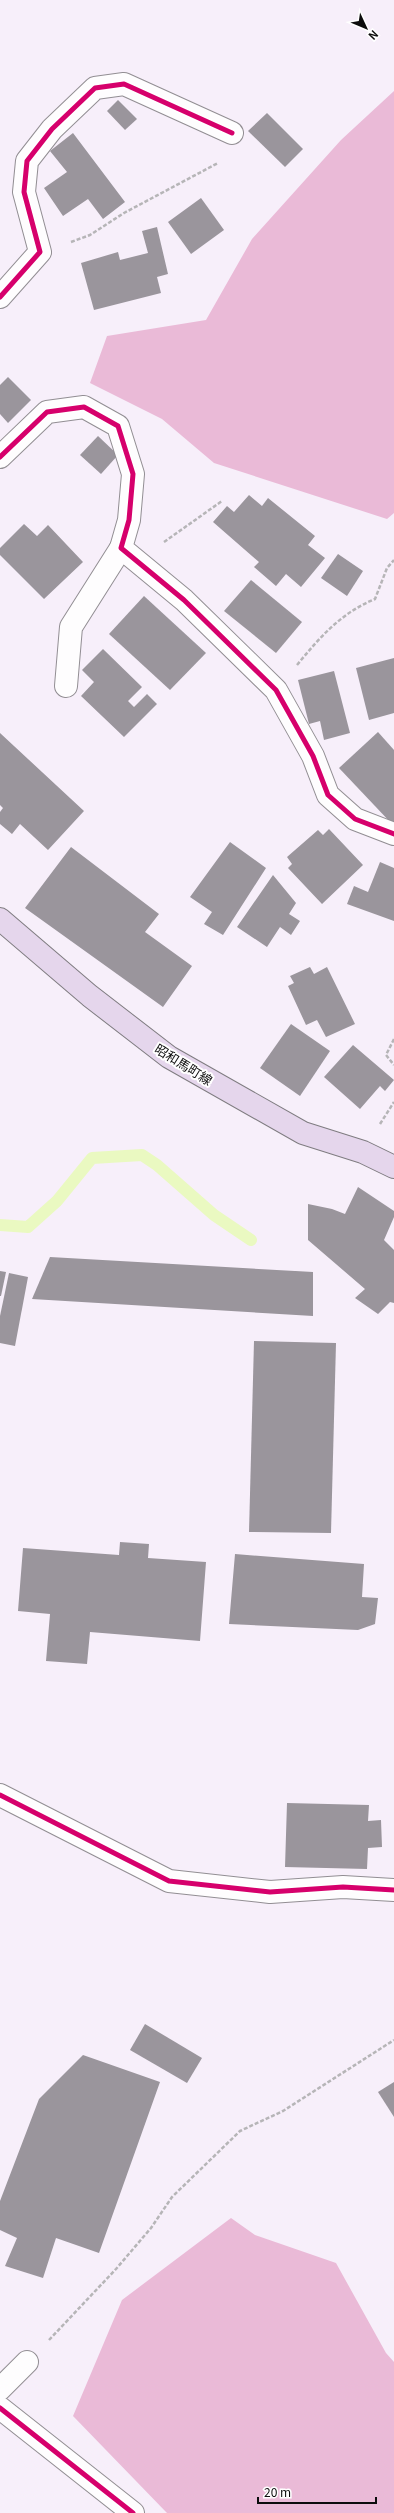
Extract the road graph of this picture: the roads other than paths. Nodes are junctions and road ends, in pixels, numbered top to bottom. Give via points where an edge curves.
1 (232, 133) road end
2 (0, 296) edge
3 (0, 457) edge
4 (121, 548) junction
5 (66, 686) dead end
6 (394, 834) edge
7 (0, 919) edge
8 (394, 1167) edge
9 (0, 1795) edge
10 (394, 1890) edge
11 (27, 2362) road end
12 (0, 2389) edge
13 (0, 2408) edge
14 (133, 2513) edge

1 - 2 street via 124,84 95,88 52,129 28,162 24,192 40,252
3 - 4 street via 47,412 84,407 118,426 133,474 129,520
4 - 5 street via 71,627
4 - 6 street via 184,600 276,690 313,756 328,795 355,819
7 - 8 main road, 昭和馬町線 via 90,996 168,1057 304,1132 363,1152
9 - 10 street via 169,1881 270,1892 343,1887
11 - 12 street
13 - 14 street

